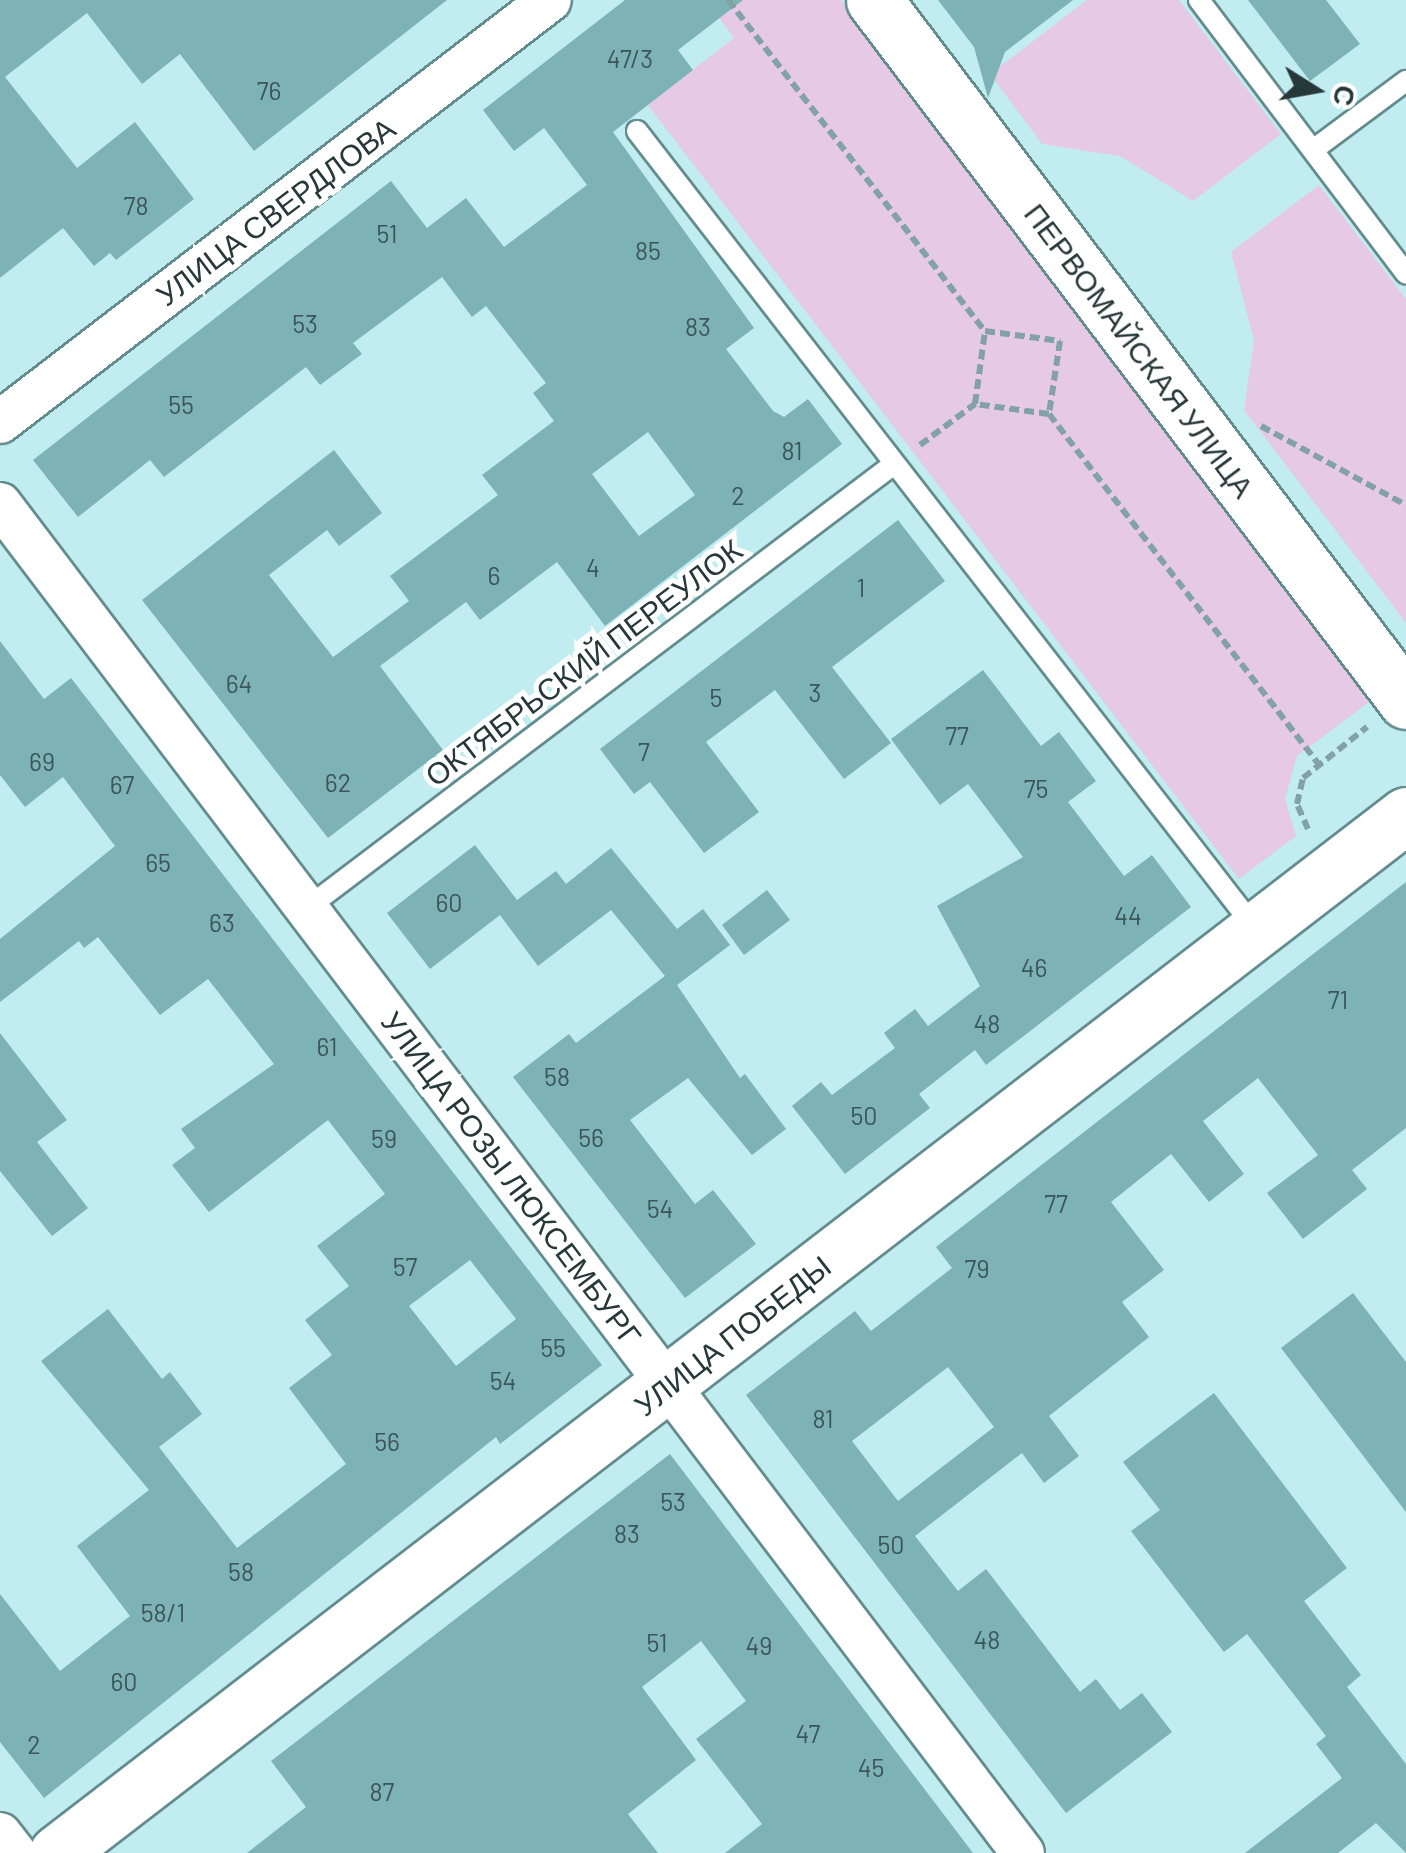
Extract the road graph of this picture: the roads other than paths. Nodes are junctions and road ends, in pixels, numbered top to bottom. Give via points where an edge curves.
1 (550, 0) edge
2 (874, 0) edge
3 (1199, 0) edge
4 (1406, 80) edge
5 (637, 131) dead end
6 (1313, 150) junction
7 (1406, 274) edge
8 (0, 422) edge
9 (894, 464) junction
10 (0, 504) edge
11 (1387, 714) edge
12 (1406, 816) edge
13 (307, 908) junction
14 (1256, 930) junction
15 (668, 1384) junction
16 (0, 1834) edge
17 (14, 1853) edge
18 (57, 1853) edge
19 (1023, 1853) edge

1 - 8 street, УЛИЦА СВЕРДЛОВА
2 - 11 street, ПЕРВОМАЙСКАЯ УЛИЦА
3 - 6 lane
4 - 6 lane
5 - 9 lane
6 - 7 lane
9 - 13 lane, ОКТЯБРЬСКИЙ ПЕРЕУЛОК
9 - 14 lane
10 - 13 street, УЛИЦА РОЗЫ ЛЮКСЕМБУРГ
12 - 14 street, УЛИЦА ПОБЕДЫ
13 - 15 street, УЛИЦА РОЗЫ ЛЮКСЕМБУРГ
14 - 15 street, УЛИЦА ПОБЕДЫ
15 - 18 street, УЛИЦА ПОБЕДЫ
15 - 19 street, УЛИЦА РОЗЫ ЛЮКСЕМБУРГ
16 - 17 street

